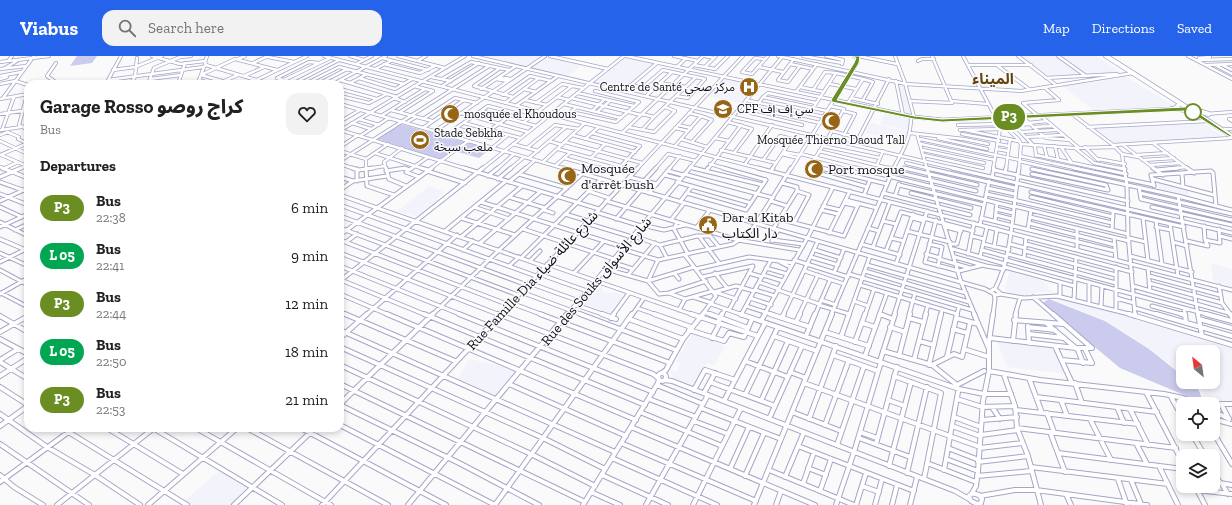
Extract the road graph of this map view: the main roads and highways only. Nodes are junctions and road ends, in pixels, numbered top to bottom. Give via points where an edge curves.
1 (854, 56) edge
2 (858, 56) edge
3 (1107, 56) edge
4 (1180, 104) junction
5 (1172, 109) junction
6 (1193, 110) junction
7 (1209, 114) road end
8 (1232, 136) edge

1 - 2 main road
2 - 5 main road via 850,76 834,100 913,117 970,120
3 - 4 highway
3 - 6 highway
4 - 5 highway
4 - 6 highway
5 - 6 main road
6 - 7 highway
6 - 8 highway
6 - 8 highway

